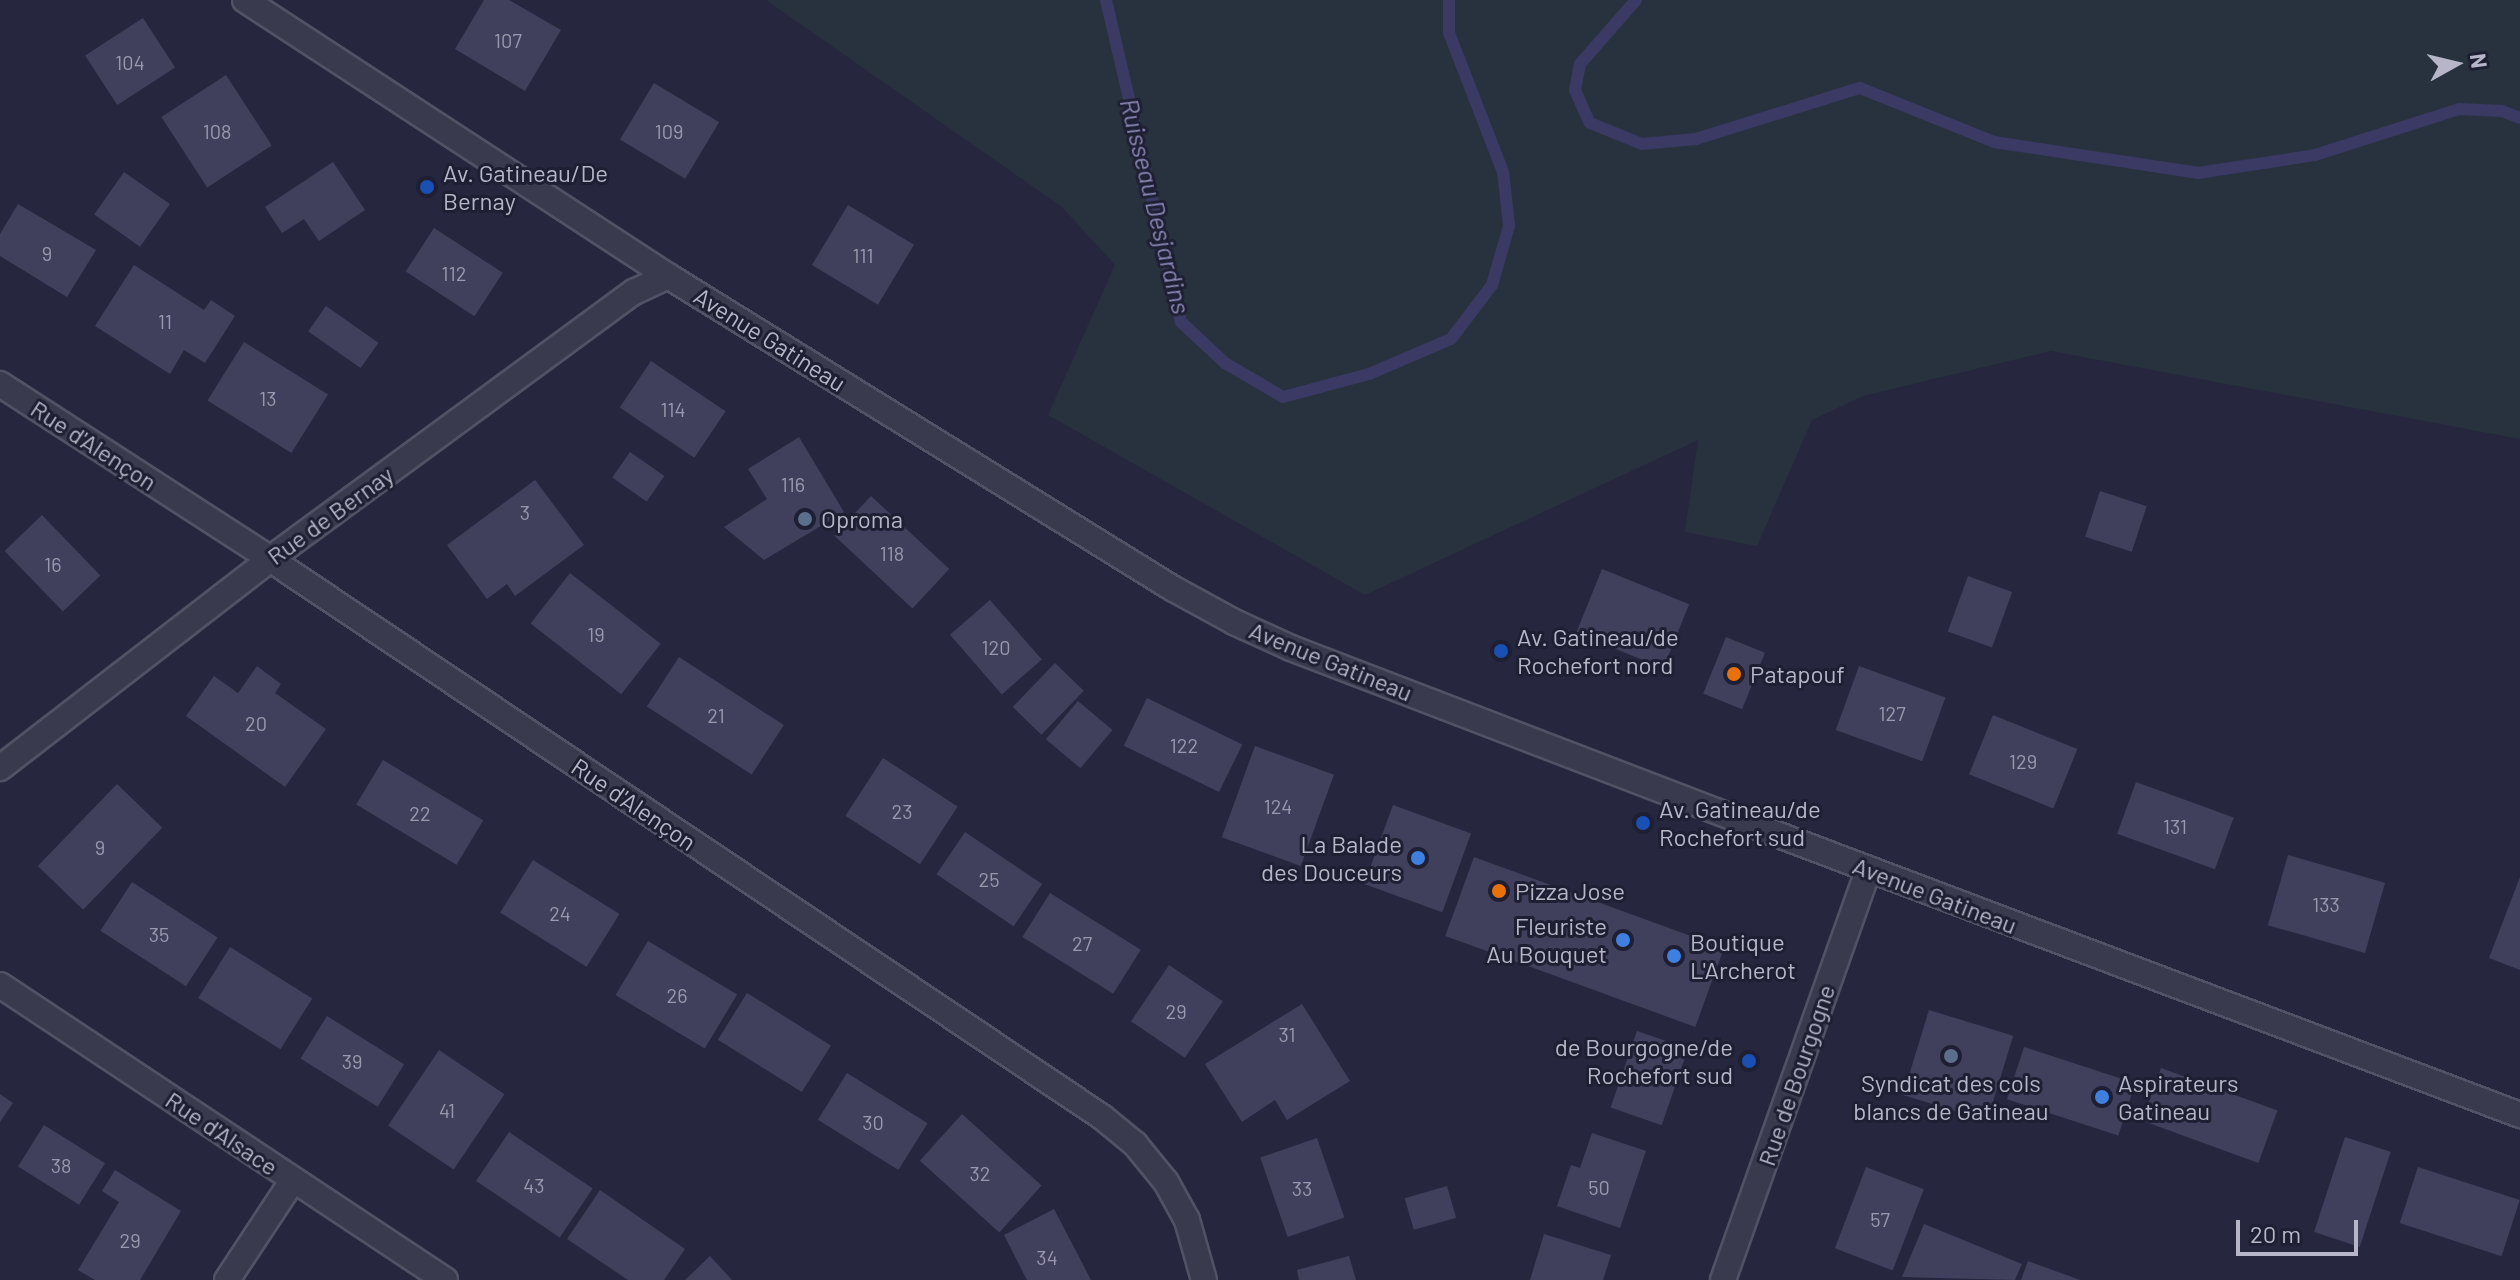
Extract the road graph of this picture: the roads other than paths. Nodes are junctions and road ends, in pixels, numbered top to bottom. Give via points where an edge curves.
1 (245, 0) edge
2 (668, 276) junction
3 (0, 384) edge
4 (270, 559) junction
5 (0, 768) edge
6 (1868, 870) junction
7 (0, 985) edge
8 (2520, 1115) edge
9 (293, 1180) junction
10 (227, 1280) edge
11 (445, 1280) edge
12 (1204, 1280) edge
13 (1723, 1280) edge

1 - 2 street, Avenue Gatineau
2 - 4 street, Rue de Bernay via 634,292
2 - 6 street, Avenue Gatineau via 1234,622
3 - 4 street, Rue d'Alençon
4 - 5 street, Rue de Bernay
4 - 12 street, Rue d'Alençon via 1102,1117 1135,1144 1166,1182 1187,1220
6 - 8 street, Avenue Gatineau
6 - 13 street, Rue de Bourgogne
7 - 9 street, Rue d'Alsace
9 - 10 street
9 - 11 street, Rue d'Alsace

